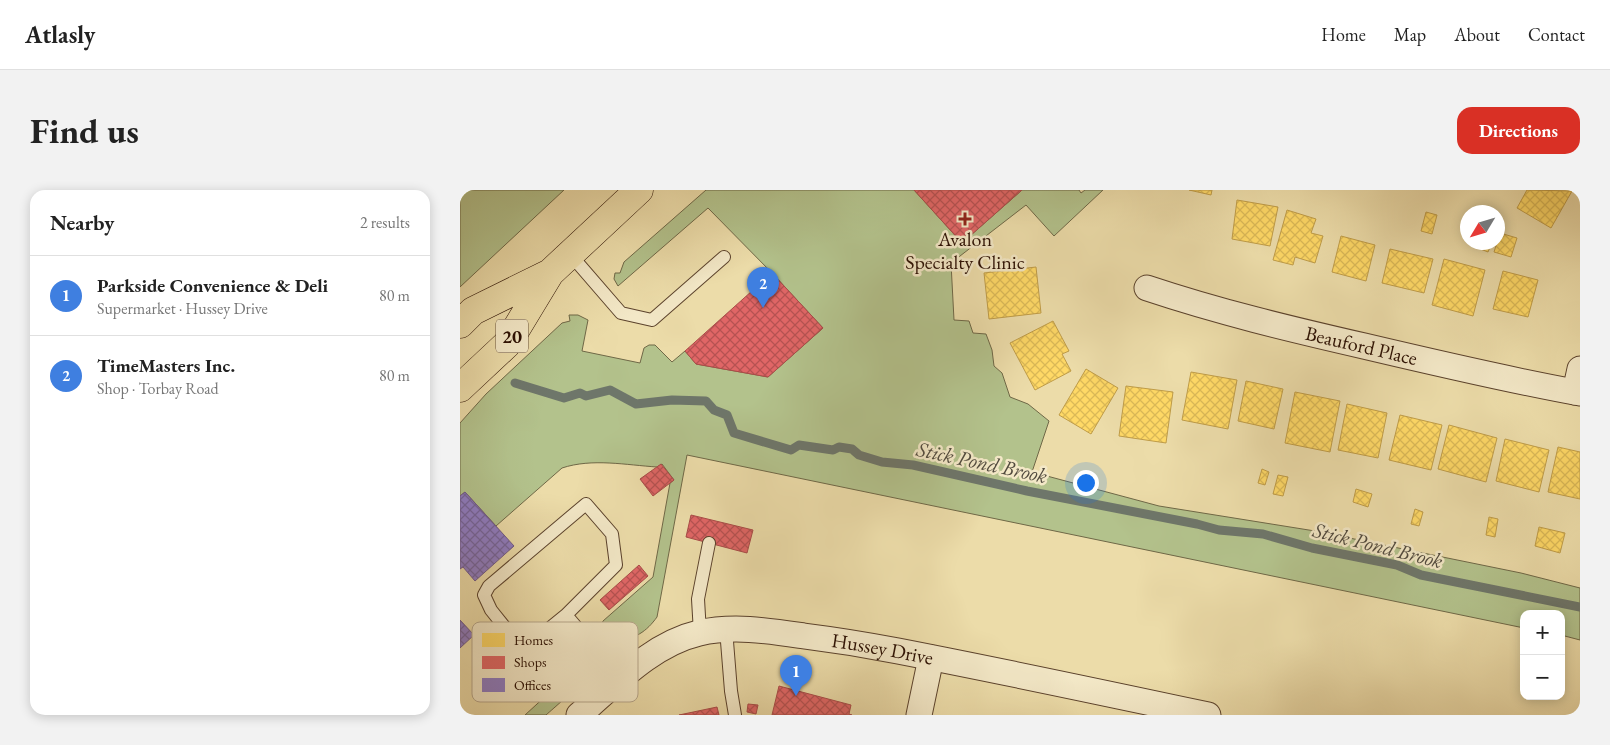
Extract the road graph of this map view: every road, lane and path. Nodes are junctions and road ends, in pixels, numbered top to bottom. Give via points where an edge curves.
1 (639, 190) edge
2 (570, 254) junction
3 (724, 257) dead end
4 (550, 273) junction
5 (1147, 288) dead end
6 (460, 324) edge
7 (1578, 385) edge
8 (460, 388) edge
9 (709, 543) dead end
10 (566, 615) junction
11 (501, 622) edge
12 (557, 622) edge
13 (572, 622) edge
14 (726, 630) junction
15 (700, 633) junction
16 (931, 658) junction
17 (638, 665) edge
18 (594, 702) edge
19 (579, 715) edge
20 (735, 715) edge
21 (919, 715) edge
22 (1208, 715) edge

1 - 2 main road, 20
2 - 3 lane via 621,313 652,320
2 - 4 main road, 20
4 - 6 main road, 20 via 473,311
4 - 8 main road, 20 via 507,344
5 - 7 street, Beauford Place via 1222,312 1449,366
9 - 15 lane via 698,599
10 - 11 lane via 616,565 612,534 586,504 489,586 484,595
10 - 12 lane
10 - 13 lane
14 - 15 street, Hussey Drive
14 - 16 street, Hussey Drive via 766,630
14 - 20 lane
15 - 17 street, Hussey Drive via 679,639
16 - 21 street
16 - 22 street, Hussey Drive
18 - 19 street, Hussey Drive

